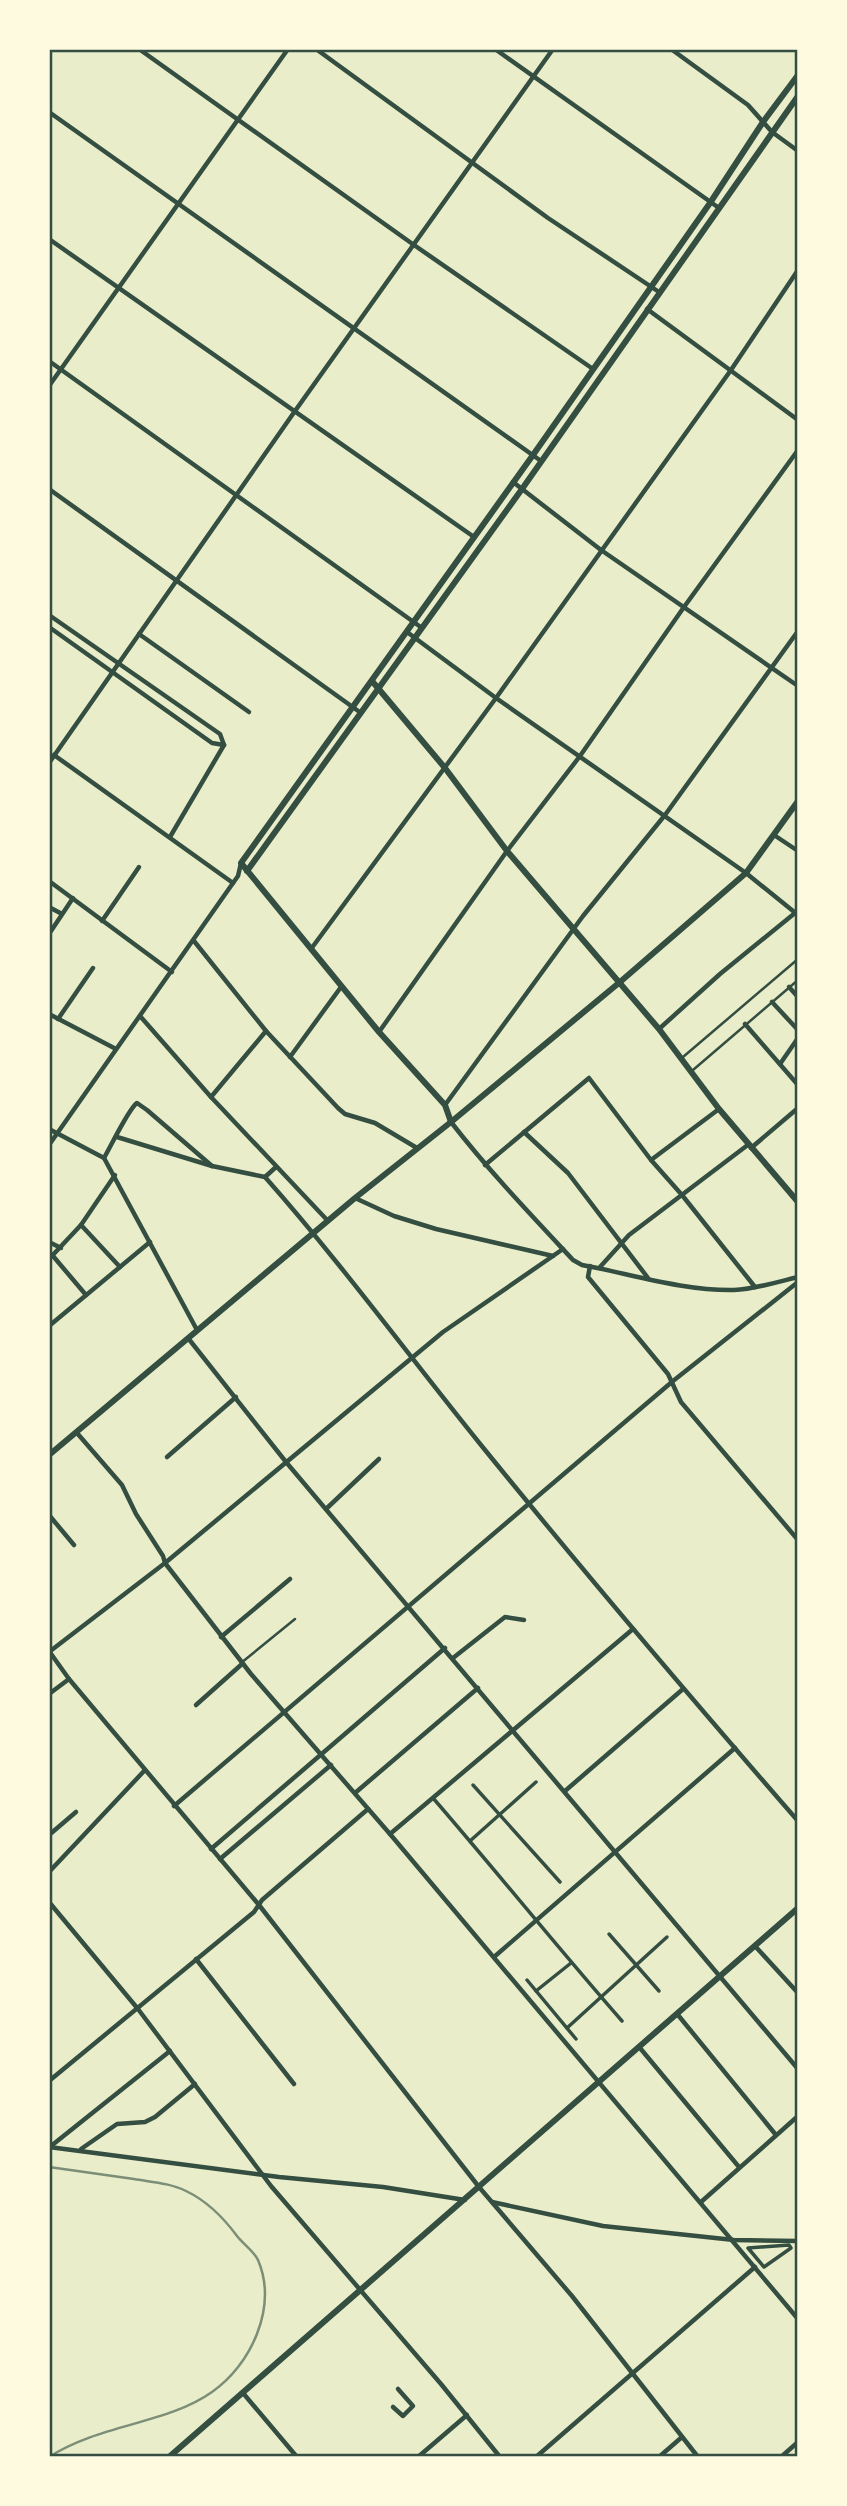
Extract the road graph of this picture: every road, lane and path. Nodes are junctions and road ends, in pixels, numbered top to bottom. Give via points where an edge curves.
1 (139, 49) edge
2 (288, 49) edge
3 (316, 49) edge
4 (495, 49) edge
5 (553, 49) edge
6 (671, 49) edge
7 (798, 75) edge
8 (534, 78) junction
9 (798, 96) edge
10 (49, 112) edge
11 (238, 120) junction
12 (763, 121) junction
13 (772, 132) junction
14 (798, 152) edge
15 (474, 162) junction
16 (178, 203) junction
17 (710, 203) junction
18 (719, 208) junction
19 (49, 239) edge
20 (414, 245) junction
21 (798, 270) edge
22 (650, 286) junction
23 (119, 287) junction
24 (659, 292) junction
25 (647, 309) junction
26 (356, 328) junction
27 (49, 361) edge
28 (593, 369) junction
29 (61, 370) junction
30 (731, 370) junction
31 (49, 386) edge
32 (295, 411) junction
33 (798, 420) edge
34 (798, 450) edge
35 (533, 456) junction
36 (541, 461) junction
37 (513, 482) junction
38 (49, 489) edge
39 (522, 489) junction
40 (237, 494) junction
41 (474, 537) junction
42 (601, 550) junction
43 (177, 580) junction
44 (684, 607) junction
45 (49, 615) edge
46 (414, 621) junction
47 (49, 627) edge
48 (422, 628) junction
49 (798, 631) edge
50 (407, 632) junction
51 (139, 634) junction
52 (415, 638) junction
53 (118, 665) junction
54 (771, 668) junction
55 (112, 673) junction
56 (372, 681) junction
57 (798, 686) edge
58 (379, 688) junction
59 (496, 698) junction
60 (353, 707) junction
61 (249, 712) dead end
62 (361, 713) junction
63 (225, 745) junction
64 (54, 755) junction
65 (580, 756) junction
66 (49, 763) edge
67 (445, 768) junction
68 (798, 801) edge
69 (665, 815) junction
70 (774, 835) junction
71 (170, 837) junction
72 (507, 851) junction
73 (798, 851) edge
74 (241, 863) junction
75 (139, 867) dead end
76 (247, 872) junction
77 (746, 873) junction
78 (238, 876) junction
79 (49, 881) edge
80 (233, 883) junction
81 (73, 898) junction
82 (49, 907) edge
83 (796, 914) edge
84 (62, 915) junction
85 (102, 921) junction
86 (575, 928) junction
87 (49, 934) edge
88 (194, 940) junction
89 (311, 950) junction
90 (798, 959) edge
91 (93, 968) dead end
92 (172, 972) junction
93 (798, 980) edge
94 (620, 982) junction
95 (341, 987) junction
96 (789, 987) junction
97 (798, 997) edge
98 (772, 1002) junction
99 (49, 1014) edge
100 (139, 1016) junction
101 (58, 1019) junction
102 (745, 1024) junction
103 (659, 1029) junction
104 (798, 1030) edge
105 (266, 1031) junction
106 (379, 1032) junction
107 (798, 1038) edge
108 (116, 1049) junction
109 (290, 1058) junction
110 (680, 1059) junction
111 (780, 1064) junction
112 (690, 1072) junction
113 (798, 1085) edge
114 (211, 1097) junction
115 (445, 1105) junction
116 (798, 1108) edge
117 (719, 1109) junction
118 (451, 1122) junction
119 (49, 1129) edge
120 (524, 1132) junction
121 (57, 1133) junction
122 (117, 1137) junction
123 (49, 1145) edge
124 (750, 1146) junction
125 (417, 1148) junction
126 (104, 1158) junction
127 (651, 1160) junction
128 (485, 1165) junction
129 (212, 1166) junction
130 (276, 1167) junction
131 (115, 1175) junction
132 (265, 1177) junction
133 (682, 1195) junction
134 (355, 1198) junction
135 (798, 1202) edge
136 (328, 1221) junction
137 (81, 1225) junction
138 (314, 1233) junction
139 (49, 1242) edge
140 (150, 1242) junction
141 (622, 1243) junction
142 (61, 1248) junction
143 (563, 1249) junction
144 (554, 1256) junction
145 (51, 1258) edge
146 (590, 1266) junction
147 (120, 1267) junction
148 (600, 1268) junction
149 (649, 1278) junction
150 (798, 1280) edge
151 (755, 1287) junction
152 (86, 1295) junction
153 (49, 1317) edge
154 (51, 1324) edge
155 (197, 1330) junction
156 (187, 1338) junction
157 (411, 1358) junction
158 (673, 1381) junction
159 (236, 1397) junction
160 (77, 1433) junction
161 (49, 1455) edge
162 (167, 1457) dead end
163 (379, 1459) dead end
164 (286, 1462) junction
165 (529, 1504) junction
166 (326, 1509) junction
167 (49, 1515) edge
168 (798, 1540) edge
169 (74, 1545) dead end
170 (165, 1563) junction
171 (290, 1579) dead end
172 (409, 1607) junction
173 (295, 1619) dead end
174 (523, 1620) dead end
175 (634, 1629) junction
176 (221, 1637) junction
177 (445, 1648) junction
178 (49, 1652) edge
179 (453, 1658) junction
180 (242, 1663) junction
181 (69, 1679) junction
182 (478, 1688) junction
183 (683, 1689) junction
184 (49, 1695) edge
185 (196, 1704) dead end
186 (285, 1712) junction
187 (512, 1730) junction
188 (734, 1748) junction
189 (322, 1754) junction
190 (331, 1765) junction
191 (145, 1770) junction
192 (536, 1782) dead end
193 (473, 1785) dead end
194 (565, 1791) junction
195 (355, 1793) junction
196 (433, 1798) junction
197 (174, 1806) junction
198 (368, 1809) junction
199 (76, 1812) dead end
200 (499, 1815) junction
201 (798, 1821) edge
202 (390, 1834) junction
203 (49, 1835) edge
204 (470, 1841) junction
205 (211, 1849) junction
206 (616, 1853) junction
207 (220, 1859) junction
208 (49, 1872) edge
209 (560, 1882) dead end
210 (49, 1902) edge
211 (258, 1905) junction
212 (798, 1908) edge
213 (538, 1920) junction
214 (609, 1934) dead end
215 (667, 1937) dead end
216 (755, 1946) junction
217 (494, 1958) junction
218 (196, 1959) junction
219 (571, 1964) junction
220 (637, 1966) junction
221 (720, 1977) junction
222 (527, 1980) dead end
223 (537, 1991) junction
224 (659, 1992) dead end
225 (798, 1993) edge
226 (601, 1997) junction
227 (138, 2009) junction
228 (678, 2015) junction
229 (622, 2021) dead end
230 (567, 2028) junction
231 (576, 2039) dead end
232 (640, 2048) junction
233 (170, 2052) junction
234 (798, 2069) edge
235 (49, 2081) edge
236 (600, 2082) junction
237 (195, 2084) junction
238 (294, 2084) dead end
239 (798, 2116) edge
240 (776, 2135) junction
241 (50, 2147) edge
242 (80, 2150) junction
243 (739, 2168) junction
244 (263, 2175) junction
245 (479, 2188) junction
246 (465, 2200) junction
247 (491, 2202) junction
248 (701, 2202) junction
249 (734, 2240) junction
250 (798, 2241) edge
251 (789, 2245) joint
252 (755, 2267) junction
253 (360, 2291) junction
254 (798, 2319) edge
255 (632, 2374) junction
256 (398, 2389) dead end
257 (243, 2393) junction
258 (393, 2407) dead end
259 (467, 2415) junction
260 (682, 2437) junction
261 (798, 2442) edge
262 (169, 2457) edge
263 (298, 2457) edge
264 (418, 2457) edge
265 (500, 2457) edge
266 (536, 2457) edge
267 (659, 2457) edge
268 (698, 2457) edge
269 (781, 2457) edge

1 - 11 street
2 - 11 street
3 - 15 street
4 - 8 street
5 - 8 street
6 - 12 street
7 - 12 street
8 - 15 street
8 - 17 street
9 - 13 street
10 - 16 street
11 - 16 street
11 - 20 street
12 - 13 street
12 - 17 street
13 - 14 street
13 - 18 street
15 - 20 street
15 - 22 street
16 - 23 street
16 - 26 street
17 - 18 street
17 - 22 street
18 - 24 street
19 - 23 street
20 - 26 street
20 - 28 street
21 - 30 street
22 - 24 street
22 - 28 street
23 - 29 street
23 - 32 street
24 - 25 street
25 - 30 street
25 - 36 street
26 - 32 street
26 - 35 street
27 - 29 street
28 - 35 street
29 - 31 street
29 - 40 street
30 - 33 street
30 - 42 street
32 - 40 street
32 - 41 street
34 - 44 street
35 - 36 street
35 - 37 street
36 - 39 street
37 - 39 street
37 - 41 street
38 - 43 street
39 - 42 street
39 - 48 street
40 - 43 street
40 - 46 street
41 - 46 street
42 - 44 street
42 - 59 street
43 - 51 street
43 - 60 street
44 - 54 street
44 - 65 street
45 - 53 street
46 - 48 street
46 - 50 street
47 - 55 street
48 - 52 street
49 - 54 street
50 - 52 street
50 - 56 street
51 - 53 street
51 - 61 street
52 - 58 street
52 - 59 street
53 - 55 street
53 - 63 street via 220,734
54 - 57 street
54 - 69 street
55 - 63 street via 212,743
55 - 64 street
56 - 58 street
56 - 60 street
58 - 62 street
58 - 67 street
59 - 65 street
59 - 67 street
60 - 62 street
60 - 74 street
62 - 76 street
63 - 71 street
64 - 66 street
64 - 71 street
65 - 69 street
65 - 72 street
67 - 72 street
67 - 89 street
68 - 70 street
69 - 77 street
69 - 86 street
70 - 73 street
70 - 77 street
71 - 80 street
72 - 86 street
72 - 106 street
74 - 76 street
74 - 78 street
75 - 85 street
76 - 78 street
76 - 89 street
77 - 83 street
77 - 94 street
78 - 80 street
79 - 81 street
80 - 88 street
81 - 84 street
81 - 85 street
82 - 84 street
83 - 103 street
84 - 87 street
85 - 92 street
86 - 94 street
86 - 115 street
88 - 92 street
88 - 105 street
89 - 95 street
90 - 110 lane
91 - 101 street
92 - 100 street
93 - 96 lane
94 - 103 street
94 - 118 street
95 - 106 street
95 - 109 street
96 - 97 street
96 - 98 lane
98 - 102 lane
98 - 104 street
99 - 101 street
100 - 108 street
100 - 114 street
101 - 108 street
102 - 111 street
102 - 112 lane
103 - 110 street
105 - 109 street
105 - 114 street
106 - 115 street
107 - 111 street
108 - 121 street
109 - 125 street via 345,1114 374,1123
110 - 112 street
111 - 113 street
112 - 117 street
114 - 130 street
115 - 118 street
116 - 124 street
117 - 124 street
117 - 127 street
118 - 125 street
118 - 128 street
119 - 121 street
120 - 127 street via 589,1078
120 - 128 street
120 - 141 street via 568,1173
121 - 123 street
121 - 126 street
122 - 126 street
122 - 129 street
122 - 129 street via 133,1105 141,1105
124 - 133 street
124 - 135 street
125 - 134 street
126 - 131 street
127 - 133 street
128 - 143 street
129 - 132 street
130 - 132 street
130 - 136 street
131 - 137 street
131 - 140 street
132 - 138 street
133 - 141 street
133 - 151 street
134 - 136 street
134 - 144 street via 428,1226
136 - 138 street
137 - 142 street
137 - 147 street
138 - 155 street
138 - 157 street
139 - 142 street
140 - 147 street
140 - 155 street
141 - 148 street
141 - 149 street
142 - 145 street
143 - 144 street
143 - 146 street via 573,1260
144 - 157 street
145 - 152 street
146 - 148 street
146 - 158 street via 589,1277
147 - 152 street
148 - 149 street
149 - 151 street via 732,1290
150 - 151 street
150 - 158 street
152 - 154 street
153 - 154 street
155 - 156 street
156 - 159 street
156 - 160 street
157 - 164 street
157 - 165 street
158 - 165 street
158 - 168 street via 681,1402
159 - 162 street
159 - 164 street
160 - 161 street
160 - 170 street via 122,1485
163 - 166 street
164 - 166 street
164 - 170 street
165 - 172 street
165 - 175 street
166 - 172 street
167 - 169 street
170 - 176 street
170 - 178 street
171 - 176 street
172 - 177 street
172 - 186 street
173 - 180 lane
174 - 179 street via 505,1617
175 - 183 street
175 - 187 street
176 - 180 street
177 - 179 street
177 - 189 street
178 - 181 street
179 - 182 street
180 - 185 street
180 - 186 street
181 - 184 street
181 - 191 street
182 - 187 street
182 - 195 street
183 - 188 street
183 - 194 street
186 - 189 street
186 - 197 street
187 - 194 street
187 - 196 street
188 - 201 street
188 - 206 street
189 - 190 street
189 - 205 street
190 - 195 street
190 - 207 street
191 - 197 street
191 - 208 street
192 - 200 street
193 - 200 street
194 - 206 street
195 - 198 street
196 - 202 street
196 - 204 street
197 - 205 street
198 - 202 street
198 - 211 street
199 - 203 street
200 - 204 street
200 - 209 street
202 - 217 street
204 - 213 street
205 - 207 street
206 - 213 street
206 - 221 street
207 - 211 street
210 - 227 street
211 - 218 street
211 - 245 street
212 - 216 street
213 - 217 street
213 - 219 street
214 - 220 street
215 - 220 street
216 - 221 street
216 - 225 street
217 - 236 street
218 - 227 street
218 - 238 street
219 - 223 street
219 - 226 street
220 - 224 street
220 - 226 street
221 - 228 street
221 - 234 street
222 - 223 street
223 - 230 street
226 - 229 street
226 - 230 street
227 - 233 street
227 - 235 street
228 - 232 street
228 - 240 street
230 - 231 street
232 - 236 street
232 - 243 street
233 - 237 street
233 - 241 street
236 - 245 street
236 - 248 street
237 - 242 street via 155,2117 117,2124
237 - 244 street
239 - 240 street
240 - 243 street
241 - 242 street
242 - 244 street
243 - 248 street
244 - 246 street
244 - 253 street
245 - 246 street
245 - 247 street
246 - 253 street
247 - 249 street via 603,2226
247 - 255 street
248 - 249 street
249 - 250 street
249 - 252 street
251 - 251 street via 749,2247 748,2248 764,2267 791,2248
252 - 254 street
252 - 255 street
253 - 257 street
253 - 259 street
255 - 260 street
255 - 266 street
256 - 258 street via 413,2406 403,2416
257 - 262 street
257 - 263 street
259 - 264 street
259 - 265 street
260 - 267 street
260 - 268 street
261 - 269 street

